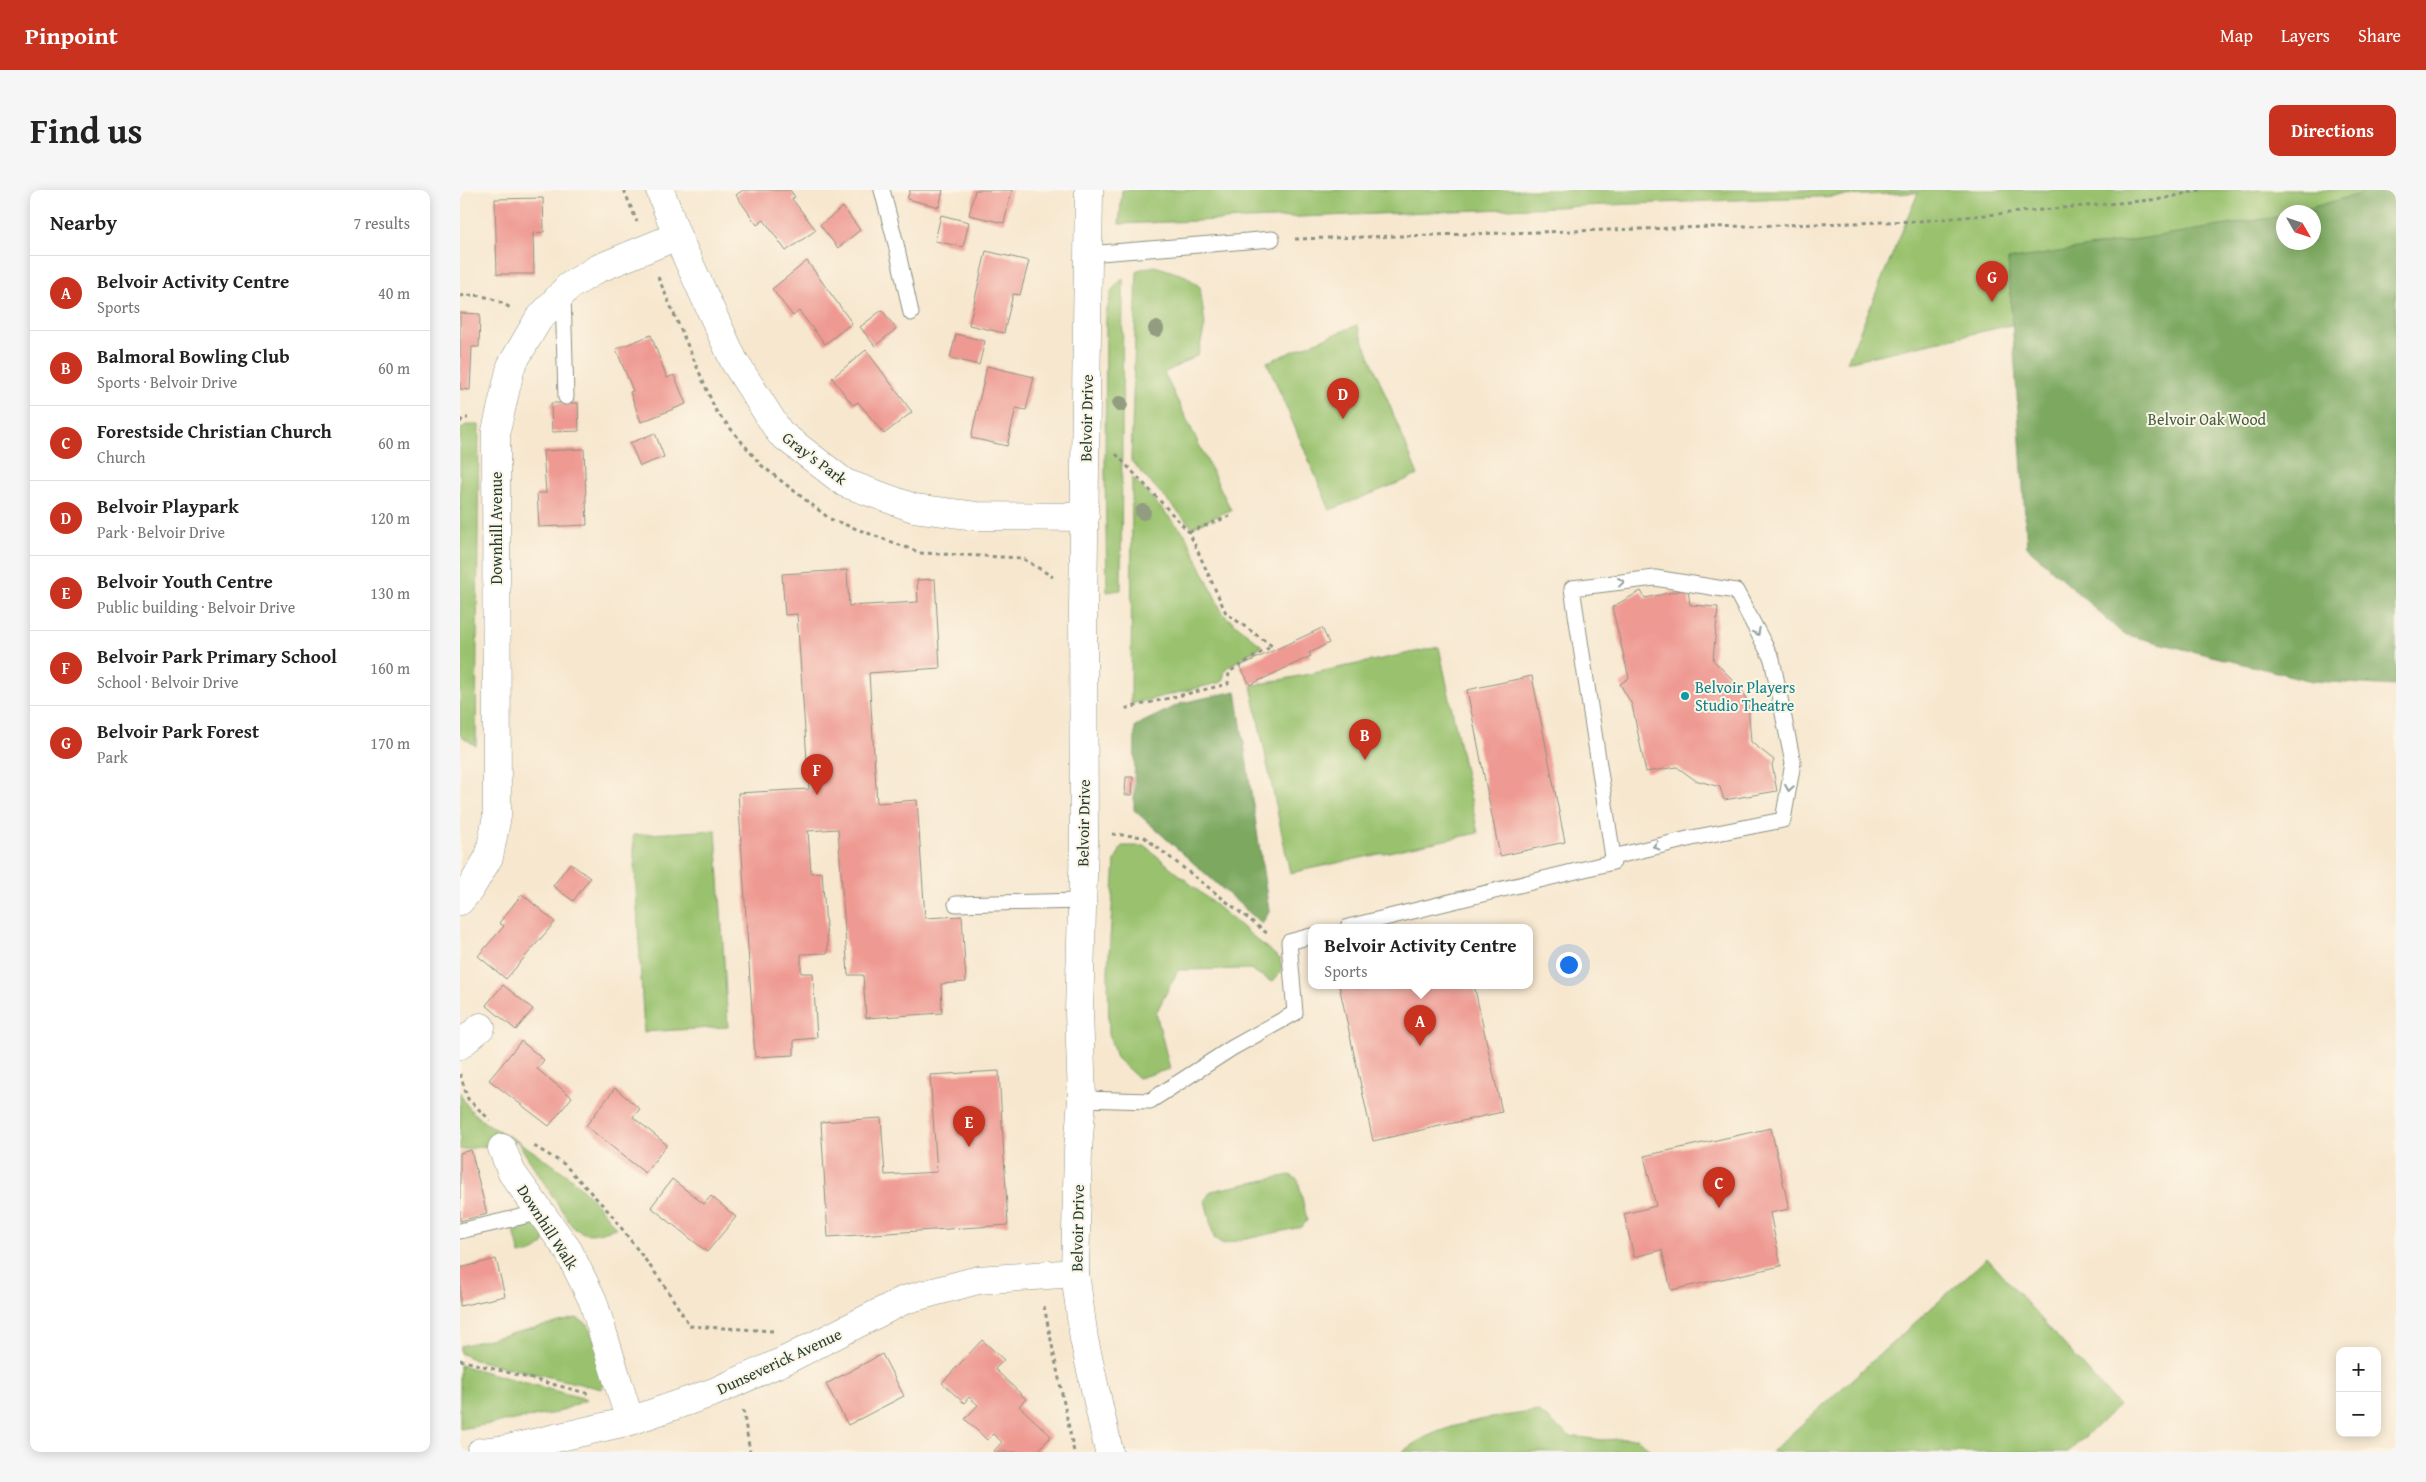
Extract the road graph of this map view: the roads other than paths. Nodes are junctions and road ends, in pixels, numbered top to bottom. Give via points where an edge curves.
1 (660, 190) edge
2 (882, 190) edge
3 (1089, 190) edge
4 (677, 236) junction
5 (1272, 239) road end
6 (1088, 254) junction
7 (563, 292) junction
8 (912, 313) dead end
9 (566, 396) dead end
10 (1085, 517) junction
11 (1613, 857) junction
12 (460, 901) edge
13 (1081, 901) junction
14 (956, 904) dead end
15 (1360, 924) edge
16 (1308, 937) edge
17 (481, 1027) dead end
18 (460, 1045) edge
19 (1082, 1099) junction
20 (499, 1136) road end
21 (542, 1212) junction
22 (460, 1231) edge
23 (1075, 1273) junction
24 (630, 1421) junction
25 (481, 1452) edge
26 (1109, 1452) edge

1 - 4 street, Gray's Park
2 - 8 lane
3 - 6 street, Belvoir Drive
4 - 7 street, Downhill Avenue via 597,269
4 - 10 street, Gray's Park via 734,361 780,433 845,483 923,509 976,516
5 - 6 lane
6 - 10 street, Belvoir Drive
7 - 9 lane
7 - 12 street, Downhill Avenue via 535,325 511,366 496,430 497,816 489,858
10 - 13 street, Belvoir Drive
11 -> 11 lane via 1572,588 1655,578 1736,592 1772,660 1793,763 1783,820
11 - 15 lane via 1614,862
13 - 14 lane
13 - 19 street, Belvoir Drive via 1079,1012
16 - 19 lane via 1289,942 1295,1013 1232,1048 1150,1102
17 - 18 street
19 - 23 street, Belvoir Drive
20 - 21 street, Downhill Walk via 512,1173
21 - 22 lane
21 - 24 street, Downhill Walk via 568,1250 593,1301
23 - 24 street, Dunseverick Avenue via 978,1280 904,1300 714,1392
23 - 26 street, Belvoir Drive via 1084,1339
24 - 25 street, Dunseverick Avenue via 508,1449

